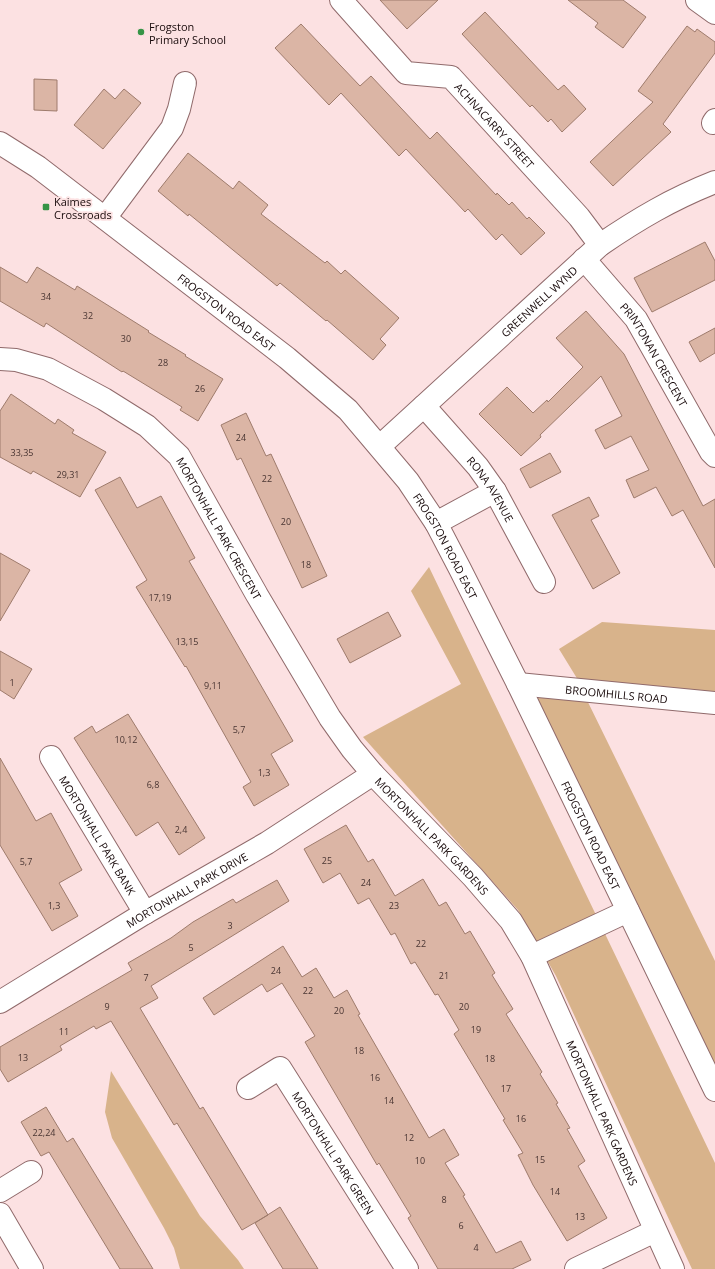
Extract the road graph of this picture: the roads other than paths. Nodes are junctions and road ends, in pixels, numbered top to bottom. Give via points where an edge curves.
1 (341, 0) edge
2 (697, 0) edge
3 (715, 13) edge
4 (185, 83) dead end
5 (0, 143) edge
6 (715, 182) edge
7 (104, 218) junction
8 (592, 252) junction
9 (0, 359) edge
10 (424, 406) junction
11 (380, 446) junction
12 (714, 453) edge
13 (495, 491) junction
14 (436, 524) junction
15 (544, 582) dead end
16 (518, 684) junction
17 (715, 703) edge
18 (50, 757) dead end
19 (373, 774) junction
20 (628, 911) junction
21 (145, 913) junction
22 (532, 956) junction
23 (0, 1002) edge
24 (248, 1088) dead end
25 (715, 1090) edge
26 (31, 1172) dead end
27 (0, 1191) edge
28 (0, 1214) edge
29 (655, 1231) junction
30 (32, 1269) edge
31 (407, 1269) edge
32 (576, 1269) edge
33 (673, 1269) edge

1 - 8 street, ACHNACARRY STREET via 406,73 451,77 579,217
2 - 3 street
4 - 7 street via 172,128
5 - 7 street, FROGSTON ROAD EAST via 38,167
6 - 8 street, GREENWELL WYND via 640,217
7 - 11 street, FROGSTON ROAD EAST via 287,358 348,410
8 - 10 street, GREENWELL WYND
8 - 12 street, PRINTONAN CRESCENT via 636,319
9 - 19 street, MORTONHALL PARK CRESCENT via 48,368 147,426 179,456 330,718
10 - 11 street, GREENWELL WYND
10 - 13 street, RONA AVENUE via 478,467
11 - 14 street, FROGSTON ROAD EAST
13 - 14 street
13 - 15 street, RONA AVENUE
14 - 16 street, FROGSTON ROAD EAST
16 - 17 street, BROOMHILLS ROAD
16 - 20 street, FROGSTON ROAD EAST
18 - 21 street, MORTONHALL PARK BANK
19 - 21 street, MORTONHALL PARK DRIVE via 267,843
19 - 22 street, MORTONHALL PARK GARDENS via 473,877 511,921
20 - 22 street
20 - 25 street, FROGSTON ROAD EAST
21 - 23 street, MORTONHALL PARK DRIVE
22 - 29 street, MORTONHALL PARK GARDENS
24 - 31 street, MORTONHALL PARK GREEN via 280,1068
26 - 27 street
28 - 30 street
29 - 32 street
29 - 33 street, MORTONHALL PARK GARDENS

